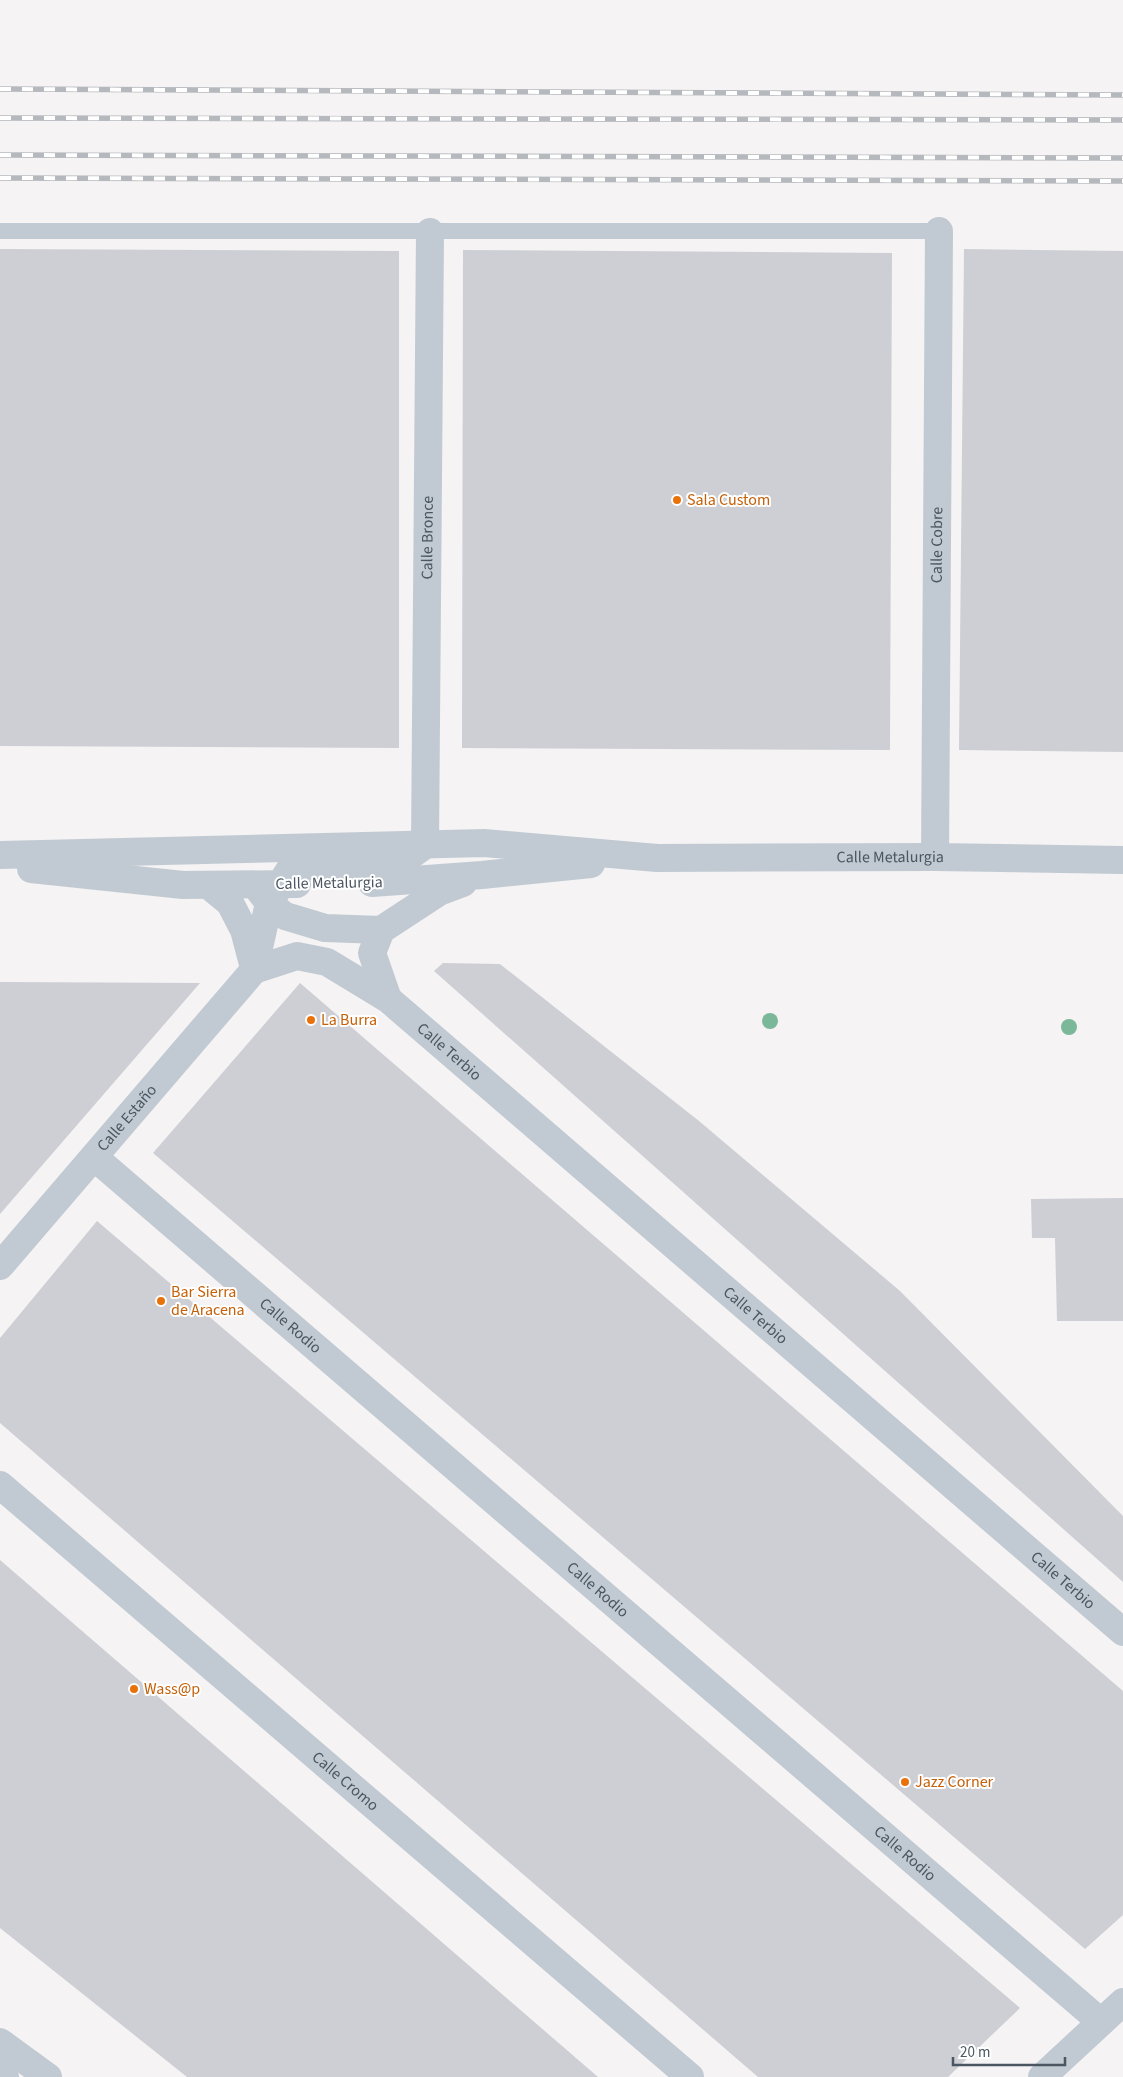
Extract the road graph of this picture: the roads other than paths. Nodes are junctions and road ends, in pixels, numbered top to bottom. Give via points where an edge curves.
1 (0, 231) edge
2 (939, 231) joint
3 (430, 232) junction
4 (425, 845) junction
5 (0, 855) edge
6 (935, 857) junction
7 (657, 858) junction
8 (1123, 860) edge
9 (0, 865) edge
10 (482, 875) junction
11 (208, 885) junction
12 (268, 890) junction
13 (381, 930) junction
14 (254, 970) junction
15 (388, 999) junction
16 (94, 1157) junction
17 (0, 1266) edge
18 (0, 1485) edge
19 (1123, 1632) edge
20 (1123, 2002) edge
21 (1101, 2022) junction
22 (0, 2042) edge
23 (0, 2058) edge
24 (6, 2077) edge
25 (48, 2077) edge
26 (690, 2077) edge
27 (1042, 2077) edge

1 - 3 lane
2 - 3 lane
2 - 6 street, Calle Cobre
3 - 4 street, Calle Bronce
4 - 5 street, Calle Metalurgia
4 - 7 street, Calle Metalurgia via 484,843
4 - 12 street via 397,865 292,866
6 - 7 street, Calle Metalurgia
6 - 8 street, Calle Metalurgia
7 - 10 street, Calle Metalurgia
9 - 11 street, Calle Metalurgia
10 - 12 street, Calle Metalurgia
10 - 13 street via 438,892
11 - 12 street, Calle Metalurgia
11 - 14 street via 230,903 244,930
12 - 13 street via 285,916 324,928
12 - 14 street
13 - 15 street via 372,953
14 - 15 street, Calle Terbio via 297,956 327,962
14 - 16 street, Calle Estaño
15 - 19 street, Calle Terbio
16 - 17 street, Calle Estaño
16 - 21 street, Calle Rodio
18 - 26 street, Calle Cromo
20 - 21 street
21 - 27 street
22 - 25 street
23 - 24 street

